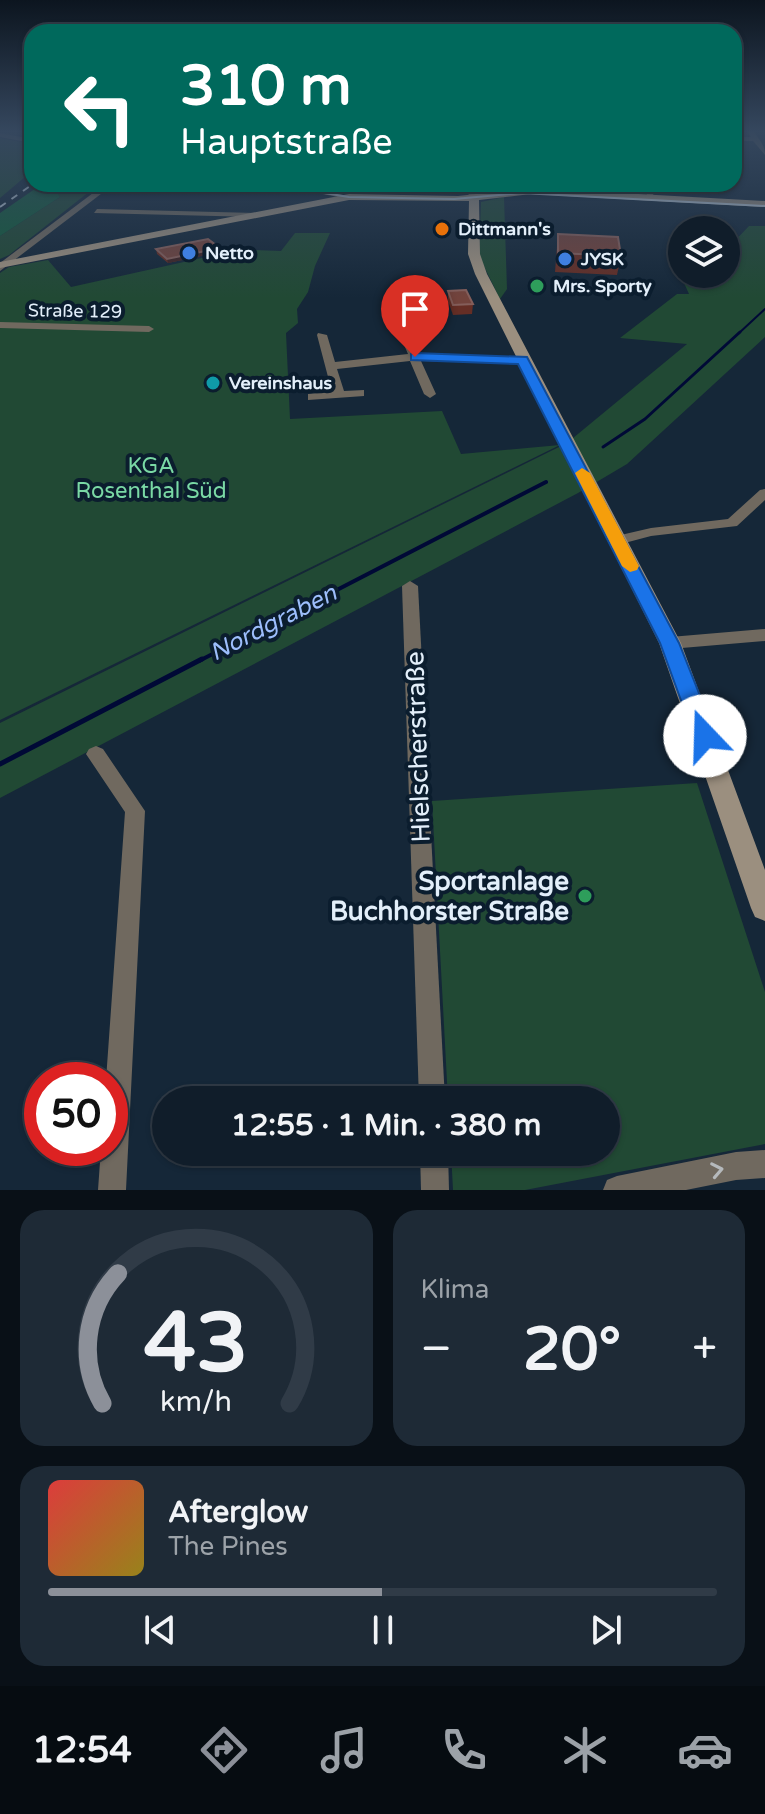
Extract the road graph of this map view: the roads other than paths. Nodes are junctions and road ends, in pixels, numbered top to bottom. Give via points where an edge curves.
1 (99, 192) edge
2 (320, 192) edge
3 (473, 192) edge
4 (511, 192) edge
5 (545, 192) edge
6 (650, 192) edge
7 (651, 196) junction
8 (349, 197) junction
9 (474, 197) junction
10 (765, 204) edge
11 (97, 211) dead end
12 (258, 215) junction
13 (3, 265) edge
14 (0, 325) edge
15 (149, 329) dead end
16 (404, 333) dead end
17 (322, 335) dead end
18 (415, 357) junction
19 (523, 360) junction
20 (332, 366) junction
21 (360, 393) dead end
22 (430, 394) dead end
23 (339, 395) junction
24 (312, 397) dead end
25 (765, 493) edge
26 (617, 540) junction
27 (410, 586) dead end
28 (765, 635) edge
29 (670, 643) junction
30 (96, 754) dead end
31 (765, 908) edge
32 (431, 1086) edge
33 (765, 1164) edge
34 (434, 1166) edge
35 (112, 1190) edge
36 (435, 1190) edge
37 (617, 1190) edge

1 - 13 street
2 - 8 street
3 - 9 street
4 - 9 main road
5 - 7 main road
6 - 7 street
7 - 10 main road
8 - 9 main road
8 - 12 main road
9 - 19 main road via 474,254
11 - 12 street
12 - 13 main road
14 - 15 street, Straße 129
16 - 18 street
17 - 20 street
18 - 19 street
18 - 20 street
18 - 22 street
19 - 26 main road
20 - 23 street
21 - 23 street
23 - 24 street
25 - 26 street via 732,523
26 - 29 main road
27 - 32 street, Hielscherstraße
28 - 29 street
29 - 31 main road
30 - 35 street via 135,811
37 -> 33 street
34 - 36 street

